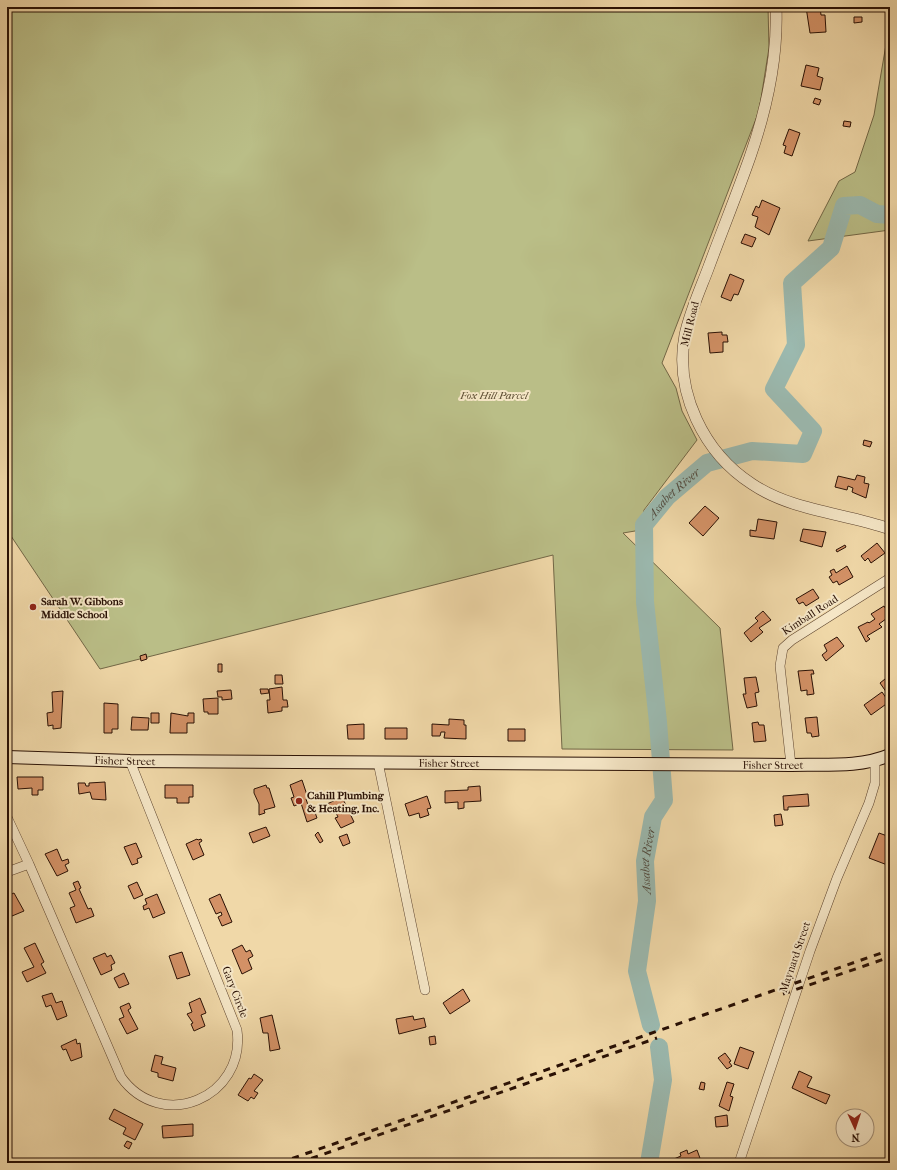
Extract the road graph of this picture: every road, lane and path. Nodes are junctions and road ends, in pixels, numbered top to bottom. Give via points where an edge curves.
1 (776, 7) edge
2 (890, 529) edge
3 (890, 578) edge
4 (890, 755) edge
5 (7, 757) edge
6 (875, 760) junction
7 (130, 761) junction
8 (378, 762) junction
9 (791, 765) junction
10 (7, 817) edge
11 (29, 864) junction
12 (7, 872) edge
13 (425, 990) dead end
14 (739, 1163) edge

1 - 2 street, Mill Road via 774,64 763,114 750,157 685,335 684,367 689,398 708,440 728,465 752,484 786,500
3 - 9 street, Kimball Road via 783,648 780,666
4 - 6 main road, Fisher Street
5 - 7 main road, Fisher Street
6 - 9 main road, Fisher Street via 848,764
6 - 14 street, Maynard Street via 874,783 869,803 814,939
7 - 8 main road, Fisher Street
7 - 11 street, Gary Circle via 236,1026 238,1044 234,1063 225,1079 212,1093 191,1103 168,1105 145,1099 123,1081
8 - 9 main road, Fisher Street
8 - 13 street
10 - 11 street, Gary Circle
11 - 12 street

